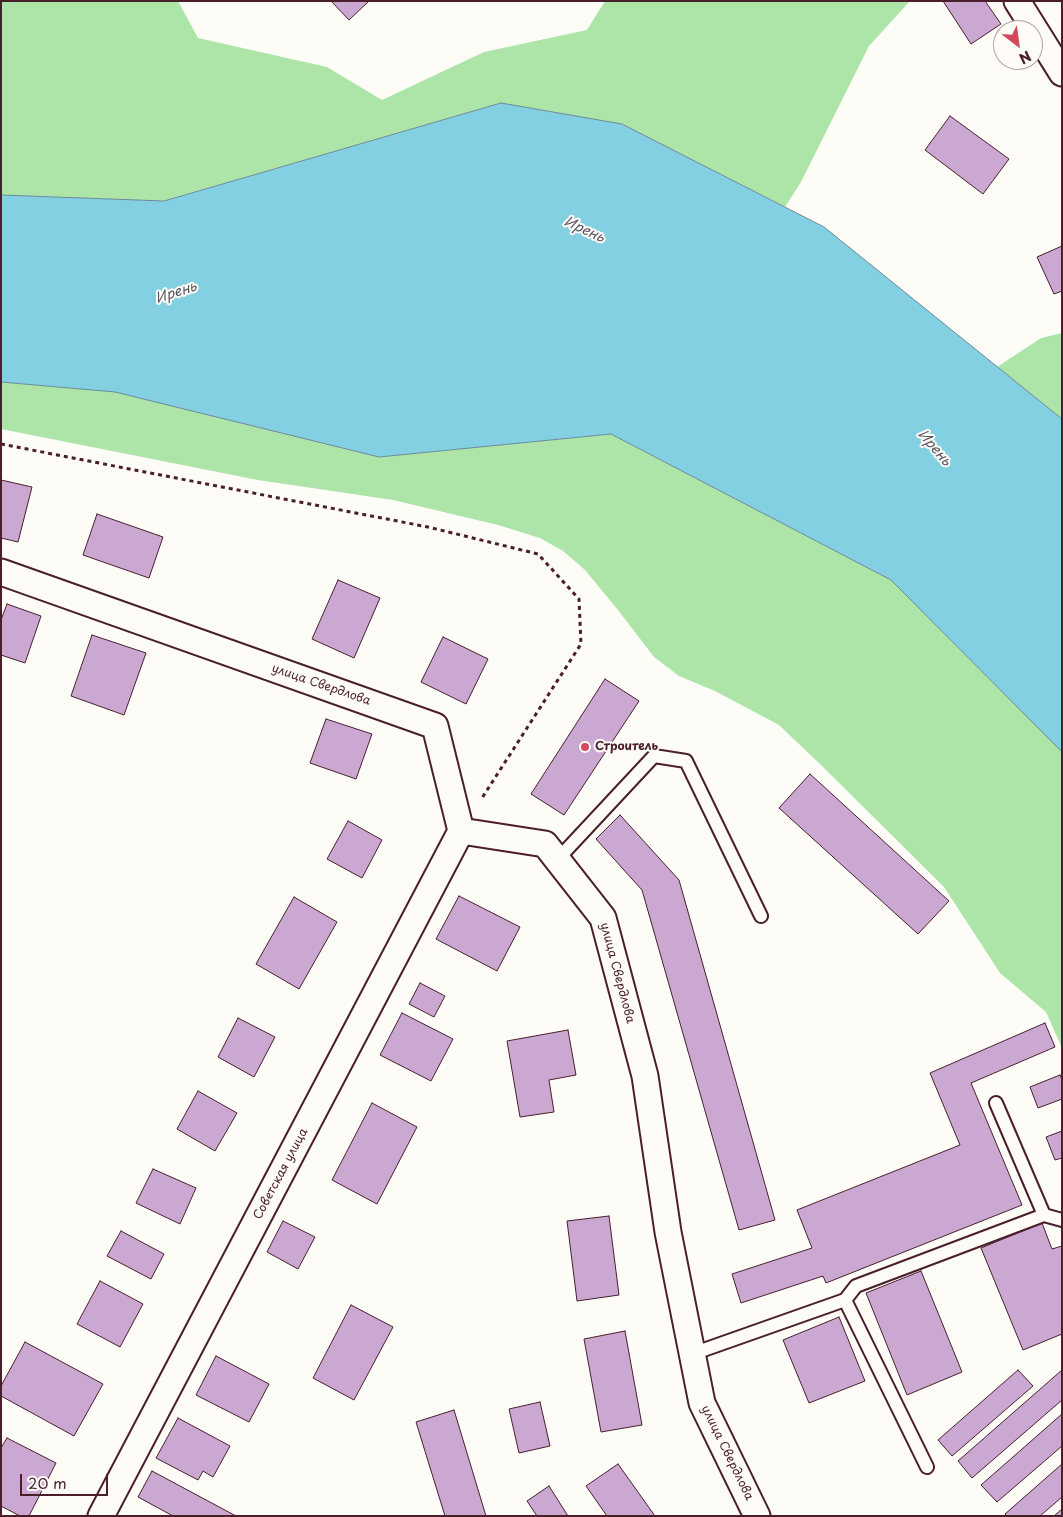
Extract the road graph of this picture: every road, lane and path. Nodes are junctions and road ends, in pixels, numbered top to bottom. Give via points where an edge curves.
1 (1017, 1) edge
2 (1062, 73) edge
3 (1, 444) edge
4 (1, 572) edge
5 (461, 831) junction
6 (557, 860) junction
7 (761, 916) dead end
8 (996, 1104) dead end
9 (1044, 1215) junction
10 (1062, 1220) edge
11 (845, 1300) junction
12 (692, 1354) junction
13 (927, 1467) dead end
14 (101, 1516) edge
15 (757, 1516) edge

1 - 2 street
3 - 5 path via 428,527 538,554 579,599 581,644
4 - 5 street, улица Свердлова via 435,726
5 - 6 street, улица Свердлова via 544,844
5 - 14 street, Советская улица
6 - 7 lane via 654,756 686,761
6 - 12 street, улица Свердлова via 603,918 645,1076 668,1232
8 - 9 lane
9 - 10 lane
9 - 11 lane via 856,1286
11 - 12 lane
11 - 13 lane
12 - 15 street, улица Свердлова via 702,1403

